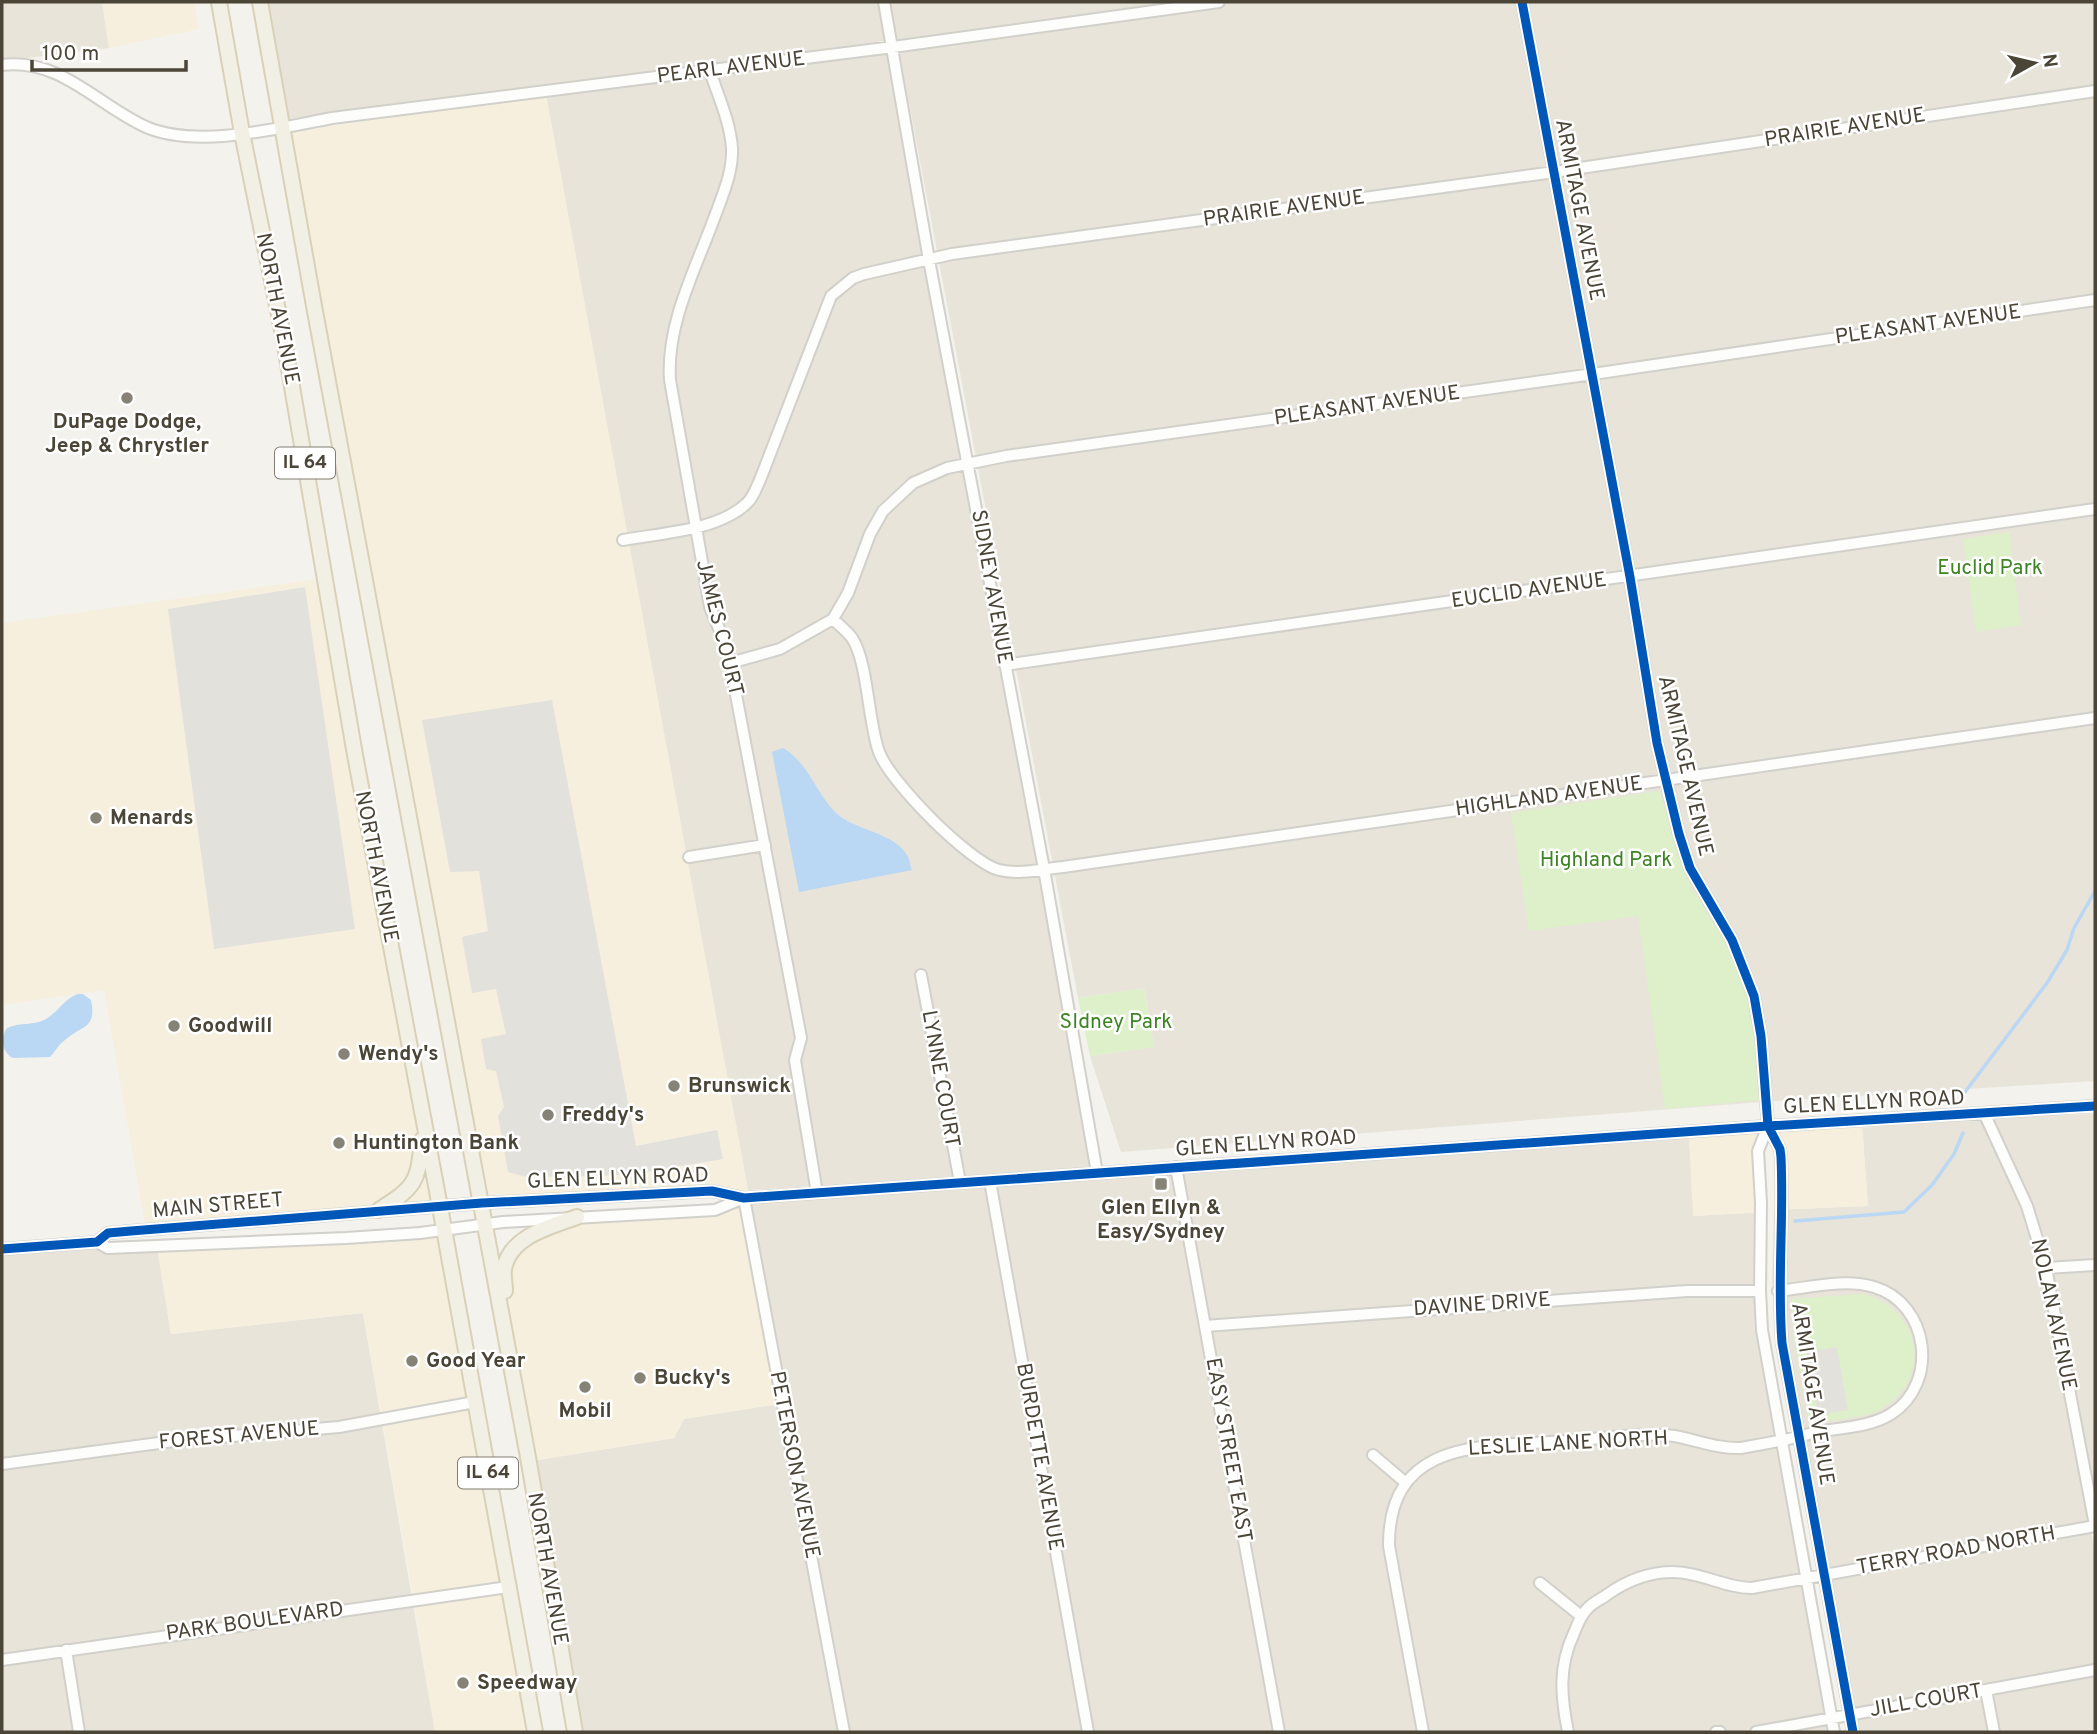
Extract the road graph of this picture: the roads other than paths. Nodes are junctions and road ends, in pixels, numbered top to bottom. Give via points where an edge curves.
1 (219, 2) edge
2 (260, 2) edge
3 (884, 2) edge
4 (1219, 2) edge
5 (1522, 2) edge
6 (893, 47) junction
7 (2, 65) edge
8 (709, 71) junction
9 (2095, 91) edge
10 (283, 127) junction
11 (242, 133) junction
12 (1554, 172) junction
13 (929, 260) junction
14 (2095, 300) edge
15 (1593, 374) junction
16 (968, 465) junction
17 (2095, 509) edge
18 (695, 528) junction
19 (623, 540) dead end
20 (1630, 577) junction
21 (833, 619) junction
22 (730, 663) junction
23 (1005, 665) junction
24 (2095, 718) edge
25 (1667, 780) junction
26 (765, 845) junction
27 (689, 857) dead end
28 (1044, 869) junction
29 (921, 975) dead end
30 (420, 1101) junction
31 (2095, 1106) edge
32 (1984, 1114) junction
33 (1769, 1126) junction
34 (1176, 1167) junction
35 (1097, 1173) junction
36 (990, 1181) junction
37 (960, 1182) junction
38 (817, 1193) junction
39 (744, 1198) junction
40 (482, 1203) junction
41 (440, 1207) junction
42 (379, 1210) junction
43 (577, 1217) junction
44 (485, 1224) junction
45 (445, 1230) junction
46 (97, 1242) junction
47 (2, 1248) edge
48 (2095, 1265) edge
49 (2046, 1268) junction
50 (1760, 1291) junction
51 (1778, 1291) junction
52 (1205, 1326) junction
53 (512, 1370) junction
54 (475, 1402) junction
55 (1799, 1438) junction
56 (1781, 1441) junction
57 (1373, 1455) dead end
58 (2, 1464) edge
59 (1406, 1483) junction
60 (2095, 1526) edge
61 (1826, 1575) junction
62 (1806, 1577) junction
63 (1540, 1583) dead end
64 (508, 1587) junction
65 (1581, 1616) junction
66 (66, 1650) junction
67 (2, 1660) edge
68 (2095, 1670) edge
69 (1986, 1690) junction
70 (1850, 1715) junction
71 (1831, 1718) junction
72 (79, 1732) edge
73 (535, 1732) edge
74 (575, 1732) edge
75 (844, 1732) edge
76 (1088, 1732) edge
77 (1279, 1732) edge
78 (1423, 1732) edge
79 (1567, 1732) edge
80 (1756, 1732) edge
81 (1834, 1732) edge
82 (1853, 1732) edge
83 (1994, 1732) edge

1 - 11 main road, NORTH AVENUE / IL 64
2 - 10 main road, NORTH AVENUE / IL 64
3 - 6 street, SIDNEY AVENUE
4 - 6 street, PEARL AVENUE
5 - 12 street, ARMITAGE AVENUE
6 - 8 street, PEARL AVENUE
6 - 13 street, SIDNEY AVENUE
7 - 11 street, PEARL AVENUE via 20,63 68,77 147,127 182,136
8 - 10 street, PEARL AVENUE
8 - 18 street, JAMES COURT via 729,125 732,162 677,320 668,360
9 - 12 street, PRAIRIE AVENUE
10 - 11 street, PEARL AVENUE
10 - 40 main road, NORTH AVENUE / IL 64
11 - 30 main road, NORTH AVENUE / IL 64 via 284,340
12 - 13 street, PRAIRIE AVENUE
12 - 15 street, ARMITAGE AVENUE
13 - 16 street, SIDNEY AVENUE
13 - 18 street, PRAIRIE AVENUE via 864,274 831,296 761,480 748,502 719,521
14 - 15 street, PLEASANT AVENUE
15 - 16 street, PLEASANT AVENUE
15 - 20 street, ARMITAGE AVENUE
16 - 21 street, PLEASANT AVENUE via 923,478 883,511
16 - 23 street, SIDNEY AVENUE
17 - 20 street, EUCLID AVENUE
18 - 19 street, PRAIRIE AVENUE
18 - 22 street, JAMES COURT via 710,607
20 - 23 street, EUCLID AVENUE
20 - 25 street, ARMITAGE AVENUE
21 - 22 street via 780,649
21 - 28 street, HIGHLAND AVENUE via 853,639 878,751 901,788 980,861 1013,872
22 - 26 street, JAMES COURT
23 - 28 street, SIDNEY AVENUE
24 - 25 street, HIGHLAND AVENUE
25 - 28 street, HIGHLAND AVENUE
25 - 33 street, ARMITAGE AVENUE via 1690,868 1737,949 1755,996
26 - 27 street
26 - 38 street, JAMES COURT via 801,1038 795,1060
28 - 35 street, SIDNEY AVENUE
29 - 37 street, LYNNE COURT
30 - 41 main road, NORTH AVENUE / IL 64
30 - 42 main road via 420,1169 412,1186
31 - 32 street, GLEN ELLYN ROAD
32 - 33 street, GLEN ELLYN ROAD
32 - 49 street, NOLAN AVENUE via 2027,1206
33 - 34 street, GLEN ELLYN ROAD
33 - 50 street, ARMITAGE AVENUE via 1758,1151
33 - 51 street, ARMITAGE AVENUE via 1781,1157
34 - 35 street, GLEN ELLYN ROAD
34 - 52 street, EASY STREET EAST
35 - 36 street, GLEN ELLYN ROAD
36 - 37 street, GLEN ELLYN ROAD
36 - 76 street, BURDETTE AVENUE
37 - 38 street, GLEN ELLYN ROAD
38 - 39 street, GLEN ELLYN ROAD
39 - 40 street, GLEN ELLYN ROAD via 712,1191
39 - 43 street, GLEN ELLYN ROAD via 715,1210
39 - 75 street, PETERSON AVENUE
40 - 41 street, GLEN ELLYN ROAD
40 - 44 main road, NORTH AVENUE / IL 64
41 - 42 street, MAIN STREET
41 - 45 main road, NORTH AVENUE / IL 64
42 - 46 street, MAIN STREET via 108,1233
43 - 44 street, GLEN ELLYN ROAD
43 - 53 main road via 533,1233 513,1249 504,1268
44 - 45 street, GLEN ELLYN ROAD
44 - 53 main road, NORTH AVENUE / IL 64
45 - 46 street, MAIN STREET via 120,1248
45 - 54 main road, NORTH AVENUE / IL 64
46 - 47 street, MAIN STREET
48 - 49 street
49 - 60 street, NOLAN AVENUE
50 - 52 street, DAVINE DRIVE via 1687,1290
50 - 56 street, ARMITAGE AVENUE via 1764,1348
51 - 55 street, ARMITAGE AVENUE
51 - 55 street via 1854,1284 1877,1288 1908,1310 1923,1351 1916,1388 1891,1415
52 - 77 street, EASY STREET EAST
53 - 74 main road, NORTH AVENUE / IL 64
54 - 58 street, FOREST AVENUE via 339,1427 174,1441
54 - 64 main road, NORTH AVENUE / IL 64
55 - 56 street, LESLIE LANE NORTH
55 - 61 street, ARMITAGE AVENUE
56 - 59 street, LESLIE LANE NORTH via 1733,1449 1661,1435 1468,1448 1437,1457
56 - 62 street, ARMITAGE AVENUE
57 - 59 street
59 - 78 street via 1392,1515 1389,1546
60 - 61 street, TERRY ROAD NORTH
61 - 62 street, TERRY ROAD NORTH
61 - 70 street, ARMITAGE AVENUE
62 - 65 street, TERRY ROAD NORTH via 1741,1588 1696,1574 1660,1573 1617,1587
62 - 71 street, ARMITAGE AVENUE
63 - 65 street
64 - 66 street, PARK BOULEVARD
64 - 73 main road, NORTH AVENUE / IL 64
65 - 79 street via 1561,1675
66 - 67 street, PARK BOULEVARD
66 - 72 street
68 - 69 street, JILL COURT
69 - 70 street, JILL COURT
69 - 83 street
70 - 71 street, JILL COURT
70 - 82 street, ARMITAGE AVENUE
71 - 80 street, JILL COURT
71 - 81 street, ARMITAGE AVENUE

